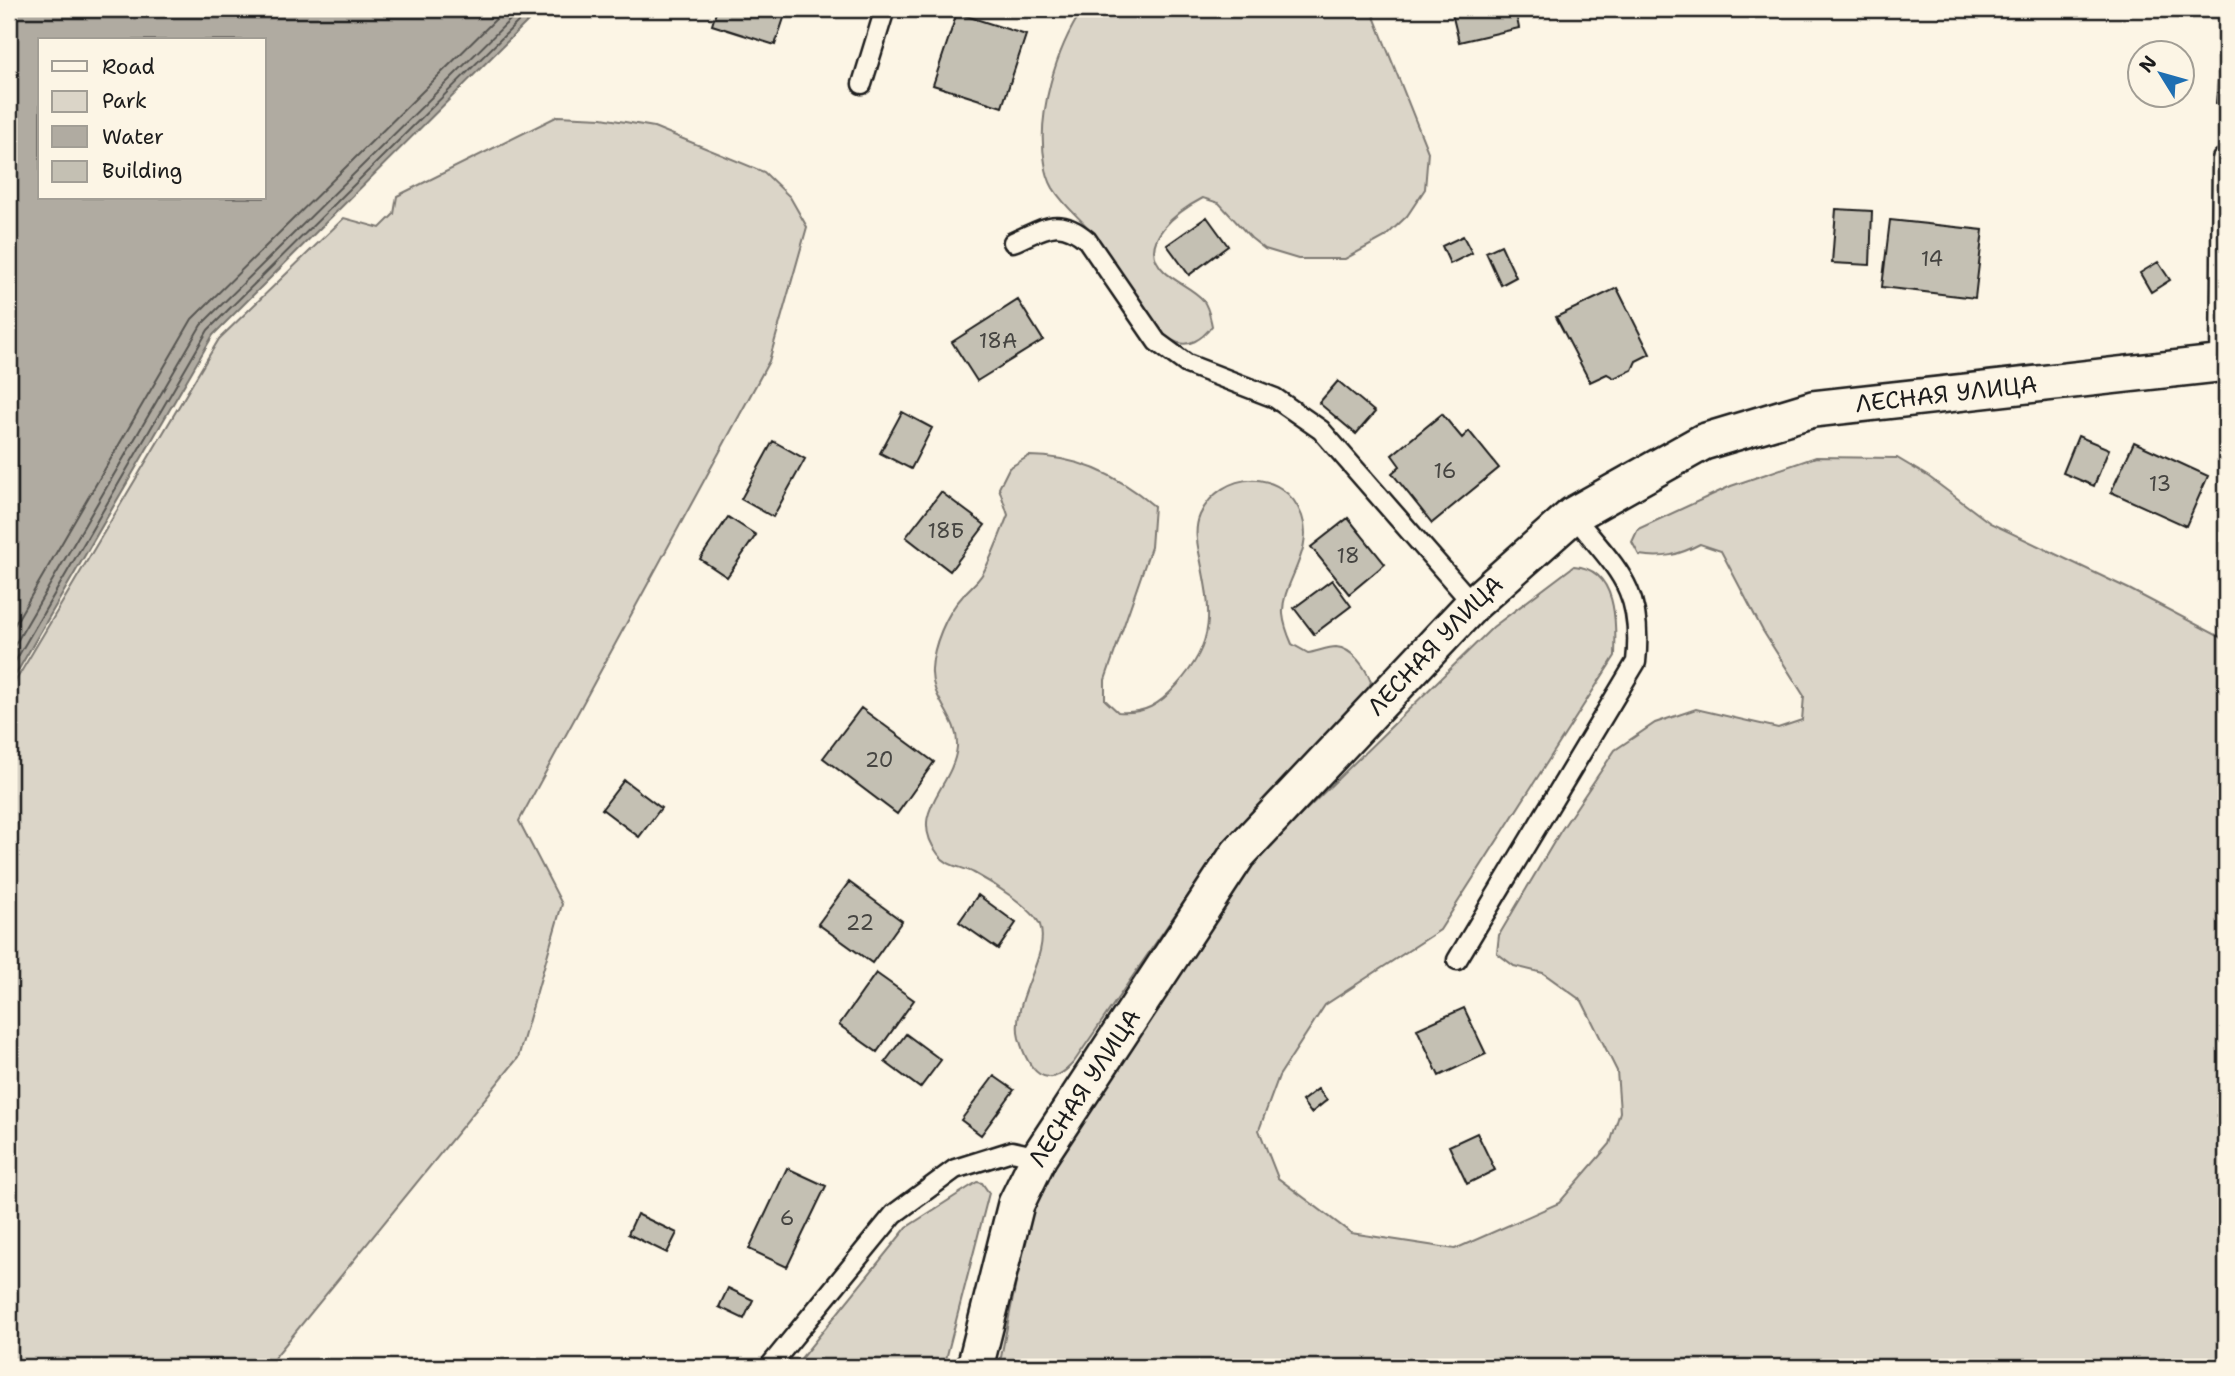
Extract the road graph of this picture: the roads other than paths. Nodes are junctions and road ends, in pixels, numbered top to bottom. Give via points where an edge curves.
1 (885, 9) edge
2 (862, 83) dead end
3 (2222, 159) dead end
4 (1013, 242) dead end
5 (2223, 363) edge
6 (1573, 515) junction
7 (1473, 604) junction
8 (1457, 960) dead end
9 (1039, 1157) junction
10 (769, 1367) edge
11 (975, 1367) edge

1 - 2 lane
3 - 5 lane
4 - 7 lane via 1057,224 1072,227 1087,240 1157,342 1186,364 1275,398 1321,430
5 - 6 street, ЛЕСНАЯ УЛИЦА via 1813,410 1703,442
6 - 7 street, ЛЕСНАЯ УЛИЦА
6 - 8 lane via 1629,586 1639,631 1636,662
7 - 9 street, ЛЕСНАЯ УЛИЦА via 1238,854
9 - 10 lane via 1012,1151 966,1165 894,1214
9 - 11 street, ЛЕСНАЯ УЛИЦА via 1016,1204

